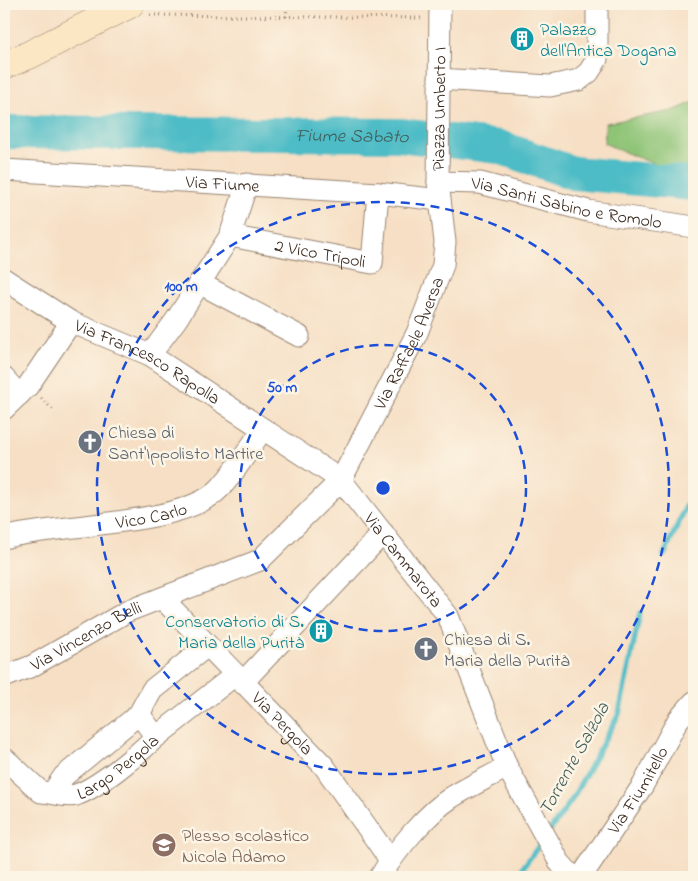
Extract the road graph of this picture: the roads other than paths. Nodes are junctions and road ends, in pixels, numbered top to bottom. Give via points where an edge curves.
1 (597, 4) edge
2 (104, 10) edge
3 (138, 10) edge
4 (440, 11) edge
5 (4, 65) edge
6 (439, 86) junction
7 (4, 170) edge
8 (247, 184) junction
9 (439, 185) junction
10 (378, 193) junction
11 (694, 227) edge
12 (230, 236) junction
13 (4, 279) edge
14 (199, 283) junction
15 (71, 322) junction
16 (299, 336) dead end
17 (150, 356) junction
18 (4, 378) edge
19 (20, 395) junction
20 (4, 409) edge
21 (263, 429) junction
22 (341, 480) junction
23 (383, 533) junction
24 (4, 538) edge
25 (162, 598) junction
26 (207, 646) junction
27 (4, 677) edge
28 (238, 679) junction
29 (694, 702) edge
30 (139, 714) junction
31 (156, 737) junction
32 (4, 758) edge
33 (507, 767) junction
34 (53, 792) junction
35 (385, 869) edge
36 (567, 870) edge
37 (581, 877) edge

1 - 6 street via 597,59 579,80 550,86
2 - 3 street
2 - 5 street
4 - 6 street, Piazza Umberto I
6 - 9 street, Piazza Umberto I
7 - 8 street, Via Fiume
8 - 10 street, Via Fiume
8 - 12 street
9 - 10 street, Via Fiume
9 - 11 street, Via Santi Sabino e Romolo via 480,183 588,211
9 - 22 street, Via Raffaele Aversa via 446,242 437,285 417,333
10 - 12 street, 2 Vico Tripoli via 372,263
12 - 14 street
13 - 15 street, Via Francesco Rapolla
14 - 16 street
14 - 17 street
15 - 17 street, Via Francesco Rapolla
15 - 19 street
17 - 21 street, Via Francesco Rapolla
18 - 19 street
19 - 20 street
21 - 22 street, Via Francesco Rapolla
21 - 24 street, Vico Carlo via 220,488 187,508 102,525 26,532
22 - 23 street, Via Cammarota
22 - 25 street, Via Vincenzo Belli via 260,560
23 - 28 street
23 - 33 street, Via Cammarota via 448,616
25 - 26 street, Via Pergola
25 - 27 street, Via Vincenzo Belli via 128,611 32,666
26 - 28 street, Via Pergola
26 - 30 street via 152,690
28 - 31 street
28 - 35 street, Via Pergola via 324,766
29 - 37 street, Via Fiumitello via 678,720 643,785
30 - 31 street, Largo Pergola
30 - 34 street, Largo Pergola via 64,776
31 - 34 street, Largo Pergola via 86,790 63,796
32 - 34 street, Largo Pergola via 41,792
33 - 35 street via 436,809
33 - 36 street, Via Cammarota

